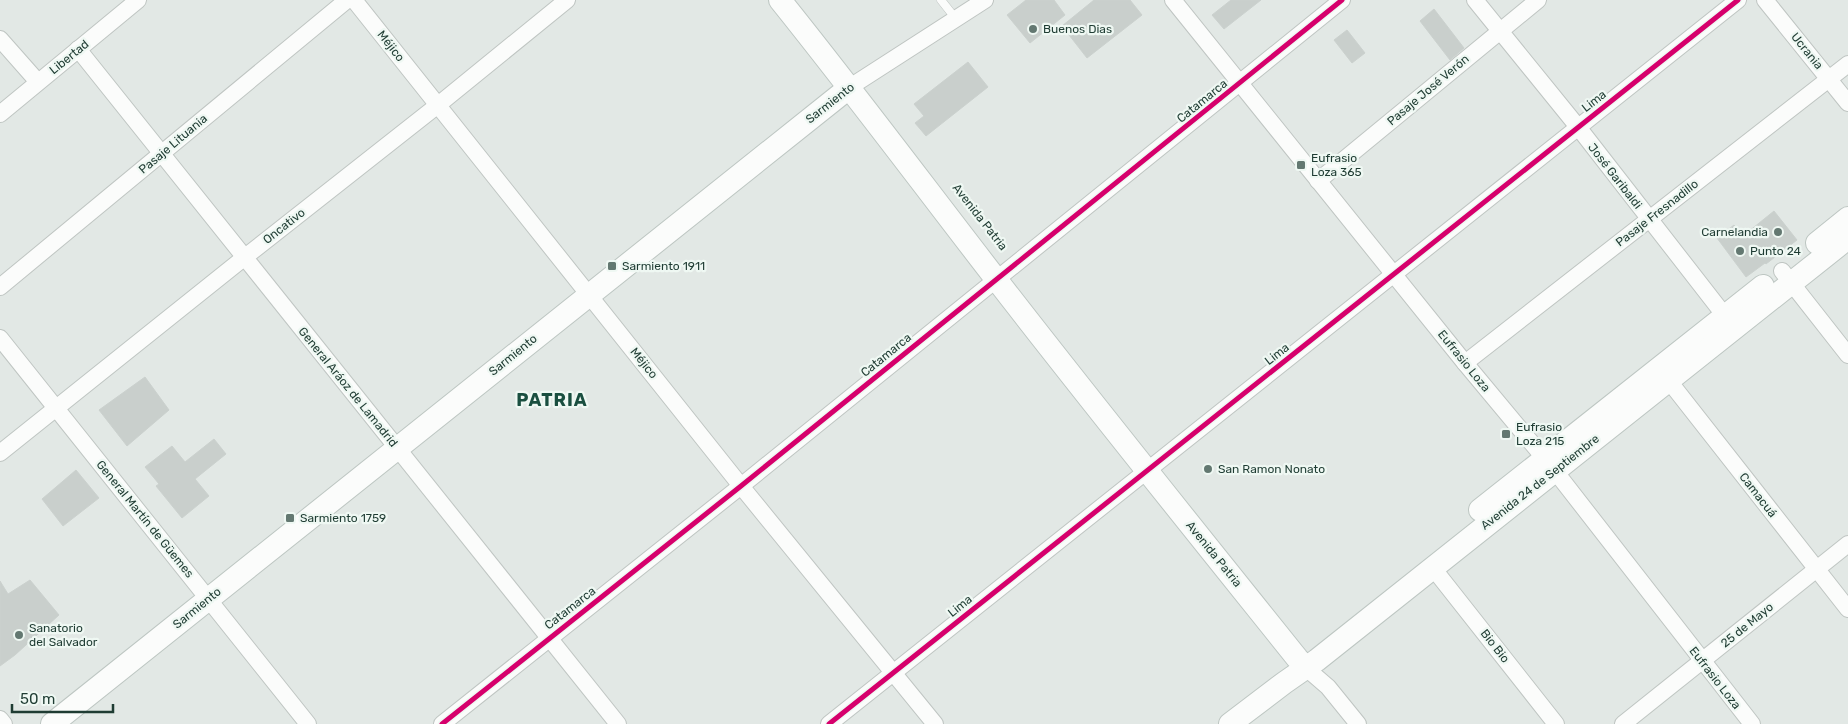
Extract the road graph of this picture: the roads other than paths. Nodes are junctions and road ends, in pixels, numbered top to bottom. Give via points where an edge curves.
1 (138, 0) edge
2 (346, 0) edge
3 (354, 0) edge
4 (568, 0) edge
5 (780, 0) edge
6 (795, 0) edge
7 (941, 0) edge
8 (985, 0) edge
9 (1173, 0) edge
10 (1342, 0) edge
11 (1475, 0) edge
12 (1538, 0) edge
13 (1738, 0) edge
14 (1765, 0) edge
15 (956, 19) junction
16 (1500, 30) junction
17 (0, 39) edge
18 (78, 49) junction
19 (1848, 64) edge
20 (1829, 79) junction
21 (38, 82) junction
22 (1240, 83) junction
23 (854, 84) junction
24 (1848, 103) edge
25 (438, 105) junction
26 (0, 114) edge
27 (1578, 127) junction
28 (162, 154) junction
29 (1318, 181) junction
30 (1848, 218) edge
31 (1649, 219) junction
32 (1848, 238) edge
33 (245, 257) junction
34 (1002, 274) junction
35 (1395, 274) junction
36 (1787, 277) junction
37 (0, 287) edge
38 (589, 295) junction
39 (1730, 322) junction
40 (0, 338) edge
41 (1848, 354) edge
42 (1465, 363) junction
43 (1669, 381) junction
44 (57, 409) junction
45 (398, 448) junction
46 (0, 453) edge
47 (1550, 465) junction
48 (1151, 466) junction
49 (741, 486) junction
50 (1848, 544) edge
51 (1433, 568) junction
52 (1816, 569) junction
53 (208, 599) junction
54 (1848, 609) edge
55 (549, 638) junction
56 (1310, 654) junction
57 (1702, 661) junction
58 (893, 672) junction
59 (0, 719) edge
60 (4, 724) edge
61 (52, 724) edge
62 (308, 724) edge
63 (442, 724) edge
64 (618, 724) edge
65 (829, 724) edge
66 (935, 724) edge
67 (1230, 724) edge
68 (1358, 724) edge
69 (1556, 724) edge
70 (1623, 724) edge
71 (1752, 724) edge

1 - 18 street, Libertad
2 - 28 street, Pasaje Lituania
3 - 25 street, Méjico
4 - 25 street, Oncativo
5 - 23 main road, Avenida Patria
6 - 23 main road, Avenida Patria
7 - 15 lane
8 - 15 street, Sarmiento
9 - 22 street, Eufrasio Loza
10 - 22 street, Catamarca
11 - 16 street, José Garibaldi
12 - 16 street, Pasaje José Verón
13 - 27 street, Lima
14 - 20 street, Ucrania
15 - 23 street, Sarmiento
16 - 27 street, José Garibaldi
16 - 29 street, Pasaje José Verón
17 - 21 street
18 - 21 street, Libertad
18 - 28 street, General Aráoz de Lamadrid
19 - 20 street, Pasaje Fresnadillo
20 - 24 street, Ucrania
20 - 31 street, Pasaje Fresnadillo
21 - 26 street, Libertad
22 - 29 street, Eufrasio Loza
22 - 34 street, Catamarca
23 - 34 main road, Avenida Patria
23 - 38 main road, Sarmiento
25 - 33 street, Oncativo
25 - 38 street, Méjico
27 - 31 street, José Garibaldi
27 - 35 street, Lima
28 - 33 street, General Aráoz de Lamadrid
28 - 37 street, Pasaje Lituania
29 - 35 street, Eufrasio Loza
30 - 36 main road, Avenida 24 de Septiembre
31 - 39 street, José Garibaldi
31 - 42 street, Pasaje Fresnadillo
32 - 36 main road, Avenida 24 de Septiembre
33 - 44 street, Oncativo
33 - 45 street, General Aráoz de Lamadrid
34 - 48 main road, Avenida Patria
34 - 49 street, Catamarca
35 - 42 street, Eufrasio Loza
35 - 48 street, Lima
36 - 39 main road, Avenida 24 de Septiembre
36 - 41 street
38 - 45 main road, Sarmiento
38 - 49 street, Méjico
39 - 43 main road, Avenida 24 de Septiembre
39 - 47 main road, Avenida 24 de Septiembre
40 - 44 street, General Martín de Güemes
42 - 47 street, Eufrasio Loza
43 - 47 main road, Avenida 24 de Septiembre
43 - 52 street, Camacuá
44 - 46 street, Oncativo
44 - 53 street, General Martín de Güemes
45 - 53 main road, Sarmiento
45 - 55 street, General Aráoz de Lamadrid
47 - 51 main road, Avenida 24 de Septiembre
47 - 56 main road, Avenida 24 de Septiembre
47 - 57 street, Eufrasio Loza
48 - 56 main road, Avenida Patria
48 - 58 street, Lima
49 - 55 street, Catamarca
49 - 58 street, Méjico
50 - 52 street, 25 de Mayo
51 - 56 main road, Avenida 24 de Septiembre
51 - 69 street, Bio Bio
52 - 54 street, Camacuá
52 - 57 street, 25 de Mayo
53 - 61 main road, Sarmiento
53 - 62 street, General Martín de Güemes
55 - 63 street, Catamarca
55 - 64 street, General Aráoz de Lamadrid
56 - 67 main road, Avenida 24 de Septiembre
56 - 68 street, Avenida Patria via 1328,687
57 - 70 street, 25 de Mayo
57 - 71 street, Eufrasio Loza
58 - 65 street, Lima
58 - 66 street, Méjico
59 - 60 street

